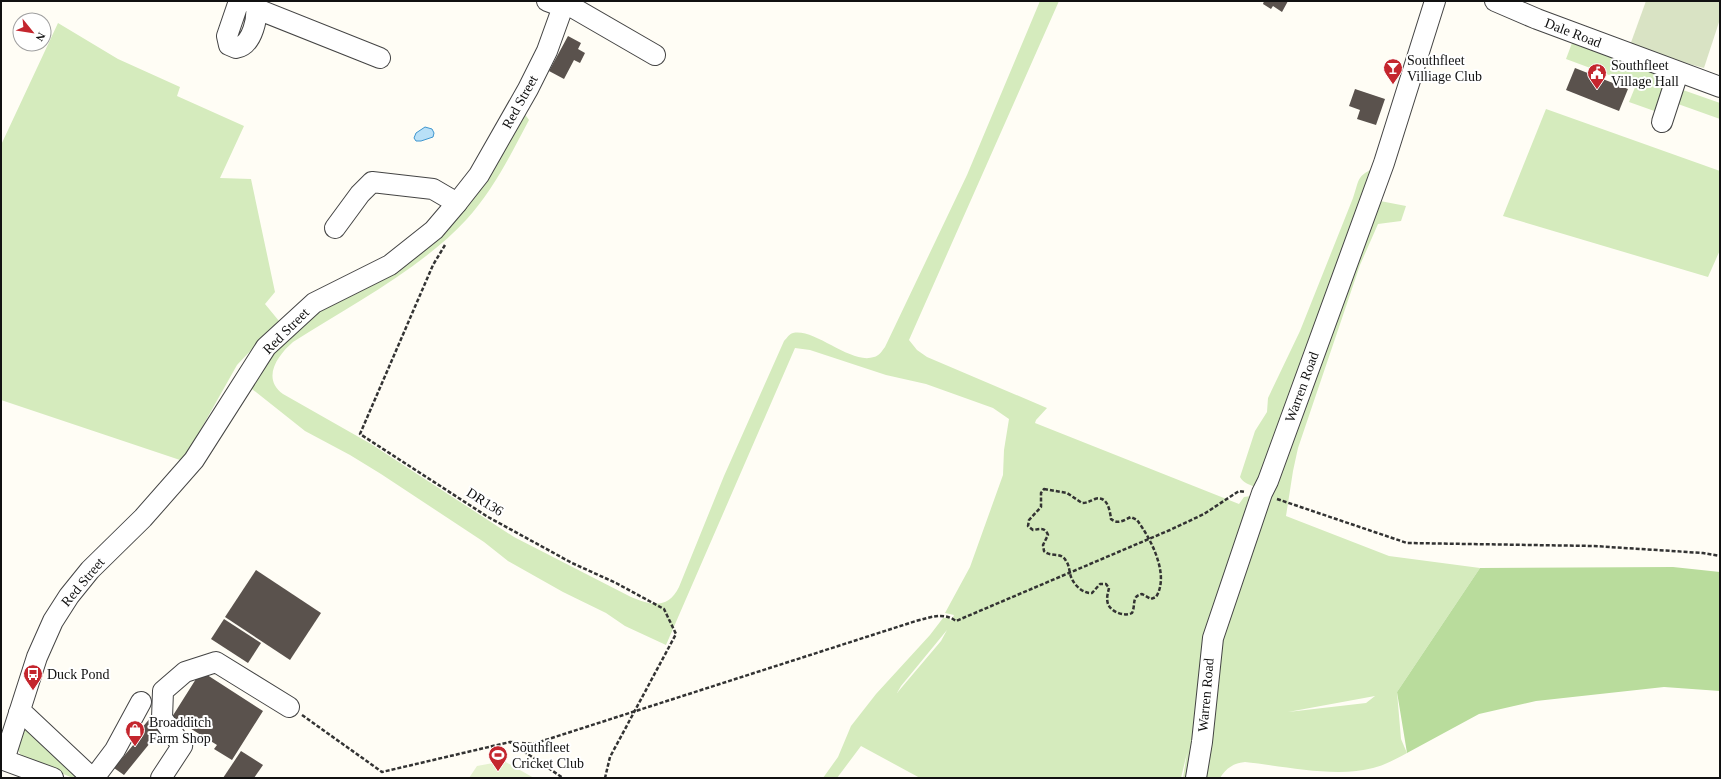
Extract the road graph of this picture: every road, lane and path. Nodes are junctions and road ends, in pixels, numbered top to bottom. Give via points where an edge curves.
1 (1495, 1) edge
2 (1428, 2) edge
3 (558, 3) edge
4 (250, 4) edge
5 (655, 55) dead end
6 (380, 58) dead end
7 (1678, 73) junction
8 (1720, 88) edge
9 (1662, 122) dead end
10 (457, 203) junction
11 (335, 228) dead end
12 (448, 240) dead end
13 (1262, 493) junction
14 (1148, 540) junction
15 (1720, 556) edge
16 (1070, 573) junction
17 (141, 702) dead end
18 (289, 707) joint
19 (636, 710) junction
20 (19, 713) junction
21 (510, 742) junction
22 (2, 759) edge
23 (53, 778) edge
24 (93, 778) edge
25 (161, 778) edge
26 (563, 778) edge
27 (605, 778) edge
28 (1196, 778) edge

1 - 7 street, Dale Road
2 - 13 street, Warren Road via 1384,163
3 - 5 street via 572,6
3 - 10 street, Red Street via 546,50 528,89 483,168
4 - 6 street
7 - 8 street, Dale Road
7 - 9 street
10 - 11 street via 433,189 372,182
10 - 20 street, Red Street via 434,230 390,265 314,303 266,347 194,460 143,518 90,570 69,596 46,636
12 - 19 path, DR136 via 433,264 360,434 488,517 664,609 676,634
13 - 14 path via 1239,491 1204,514
13 - 15 path via 1407,543 1594,546
13 - 28 street, Warren Road via 1213,638
14 - 16 path
14 - 16 path via 1160,566 1161,584 1154,598 1149,599 1141,594 1136,597 1134,610 1130,614 1122,614 1111,609 1107,602 1109,588 1106,585 1100,584 1092,593 1087,593 1073,580
14 - 16 path via 1134,518 1130,517 1120,522 1113,520 1110,508 1104,501 1097,499 1082,503 1067,493 1044,489 1041,493 1041,507 1029,520 1028,526 1033,530 1046,531 1048,536 1043,545 1044,550 1048,554 1061,556 1067,562
16 - 19 path via 956,621 942,615 916,621
17 - 24 street via 115,750
18 - 21 path via 382,772
18 - 25 street via 216,662 185,672 163,691 162,718 182,746
19 - 21 path via 533,744
19 - 27 path, DR136 via 610,757
20 - 22 street, Red Street
20 - 24 street via 26,716
21 - 26 path
22 - 23 street

